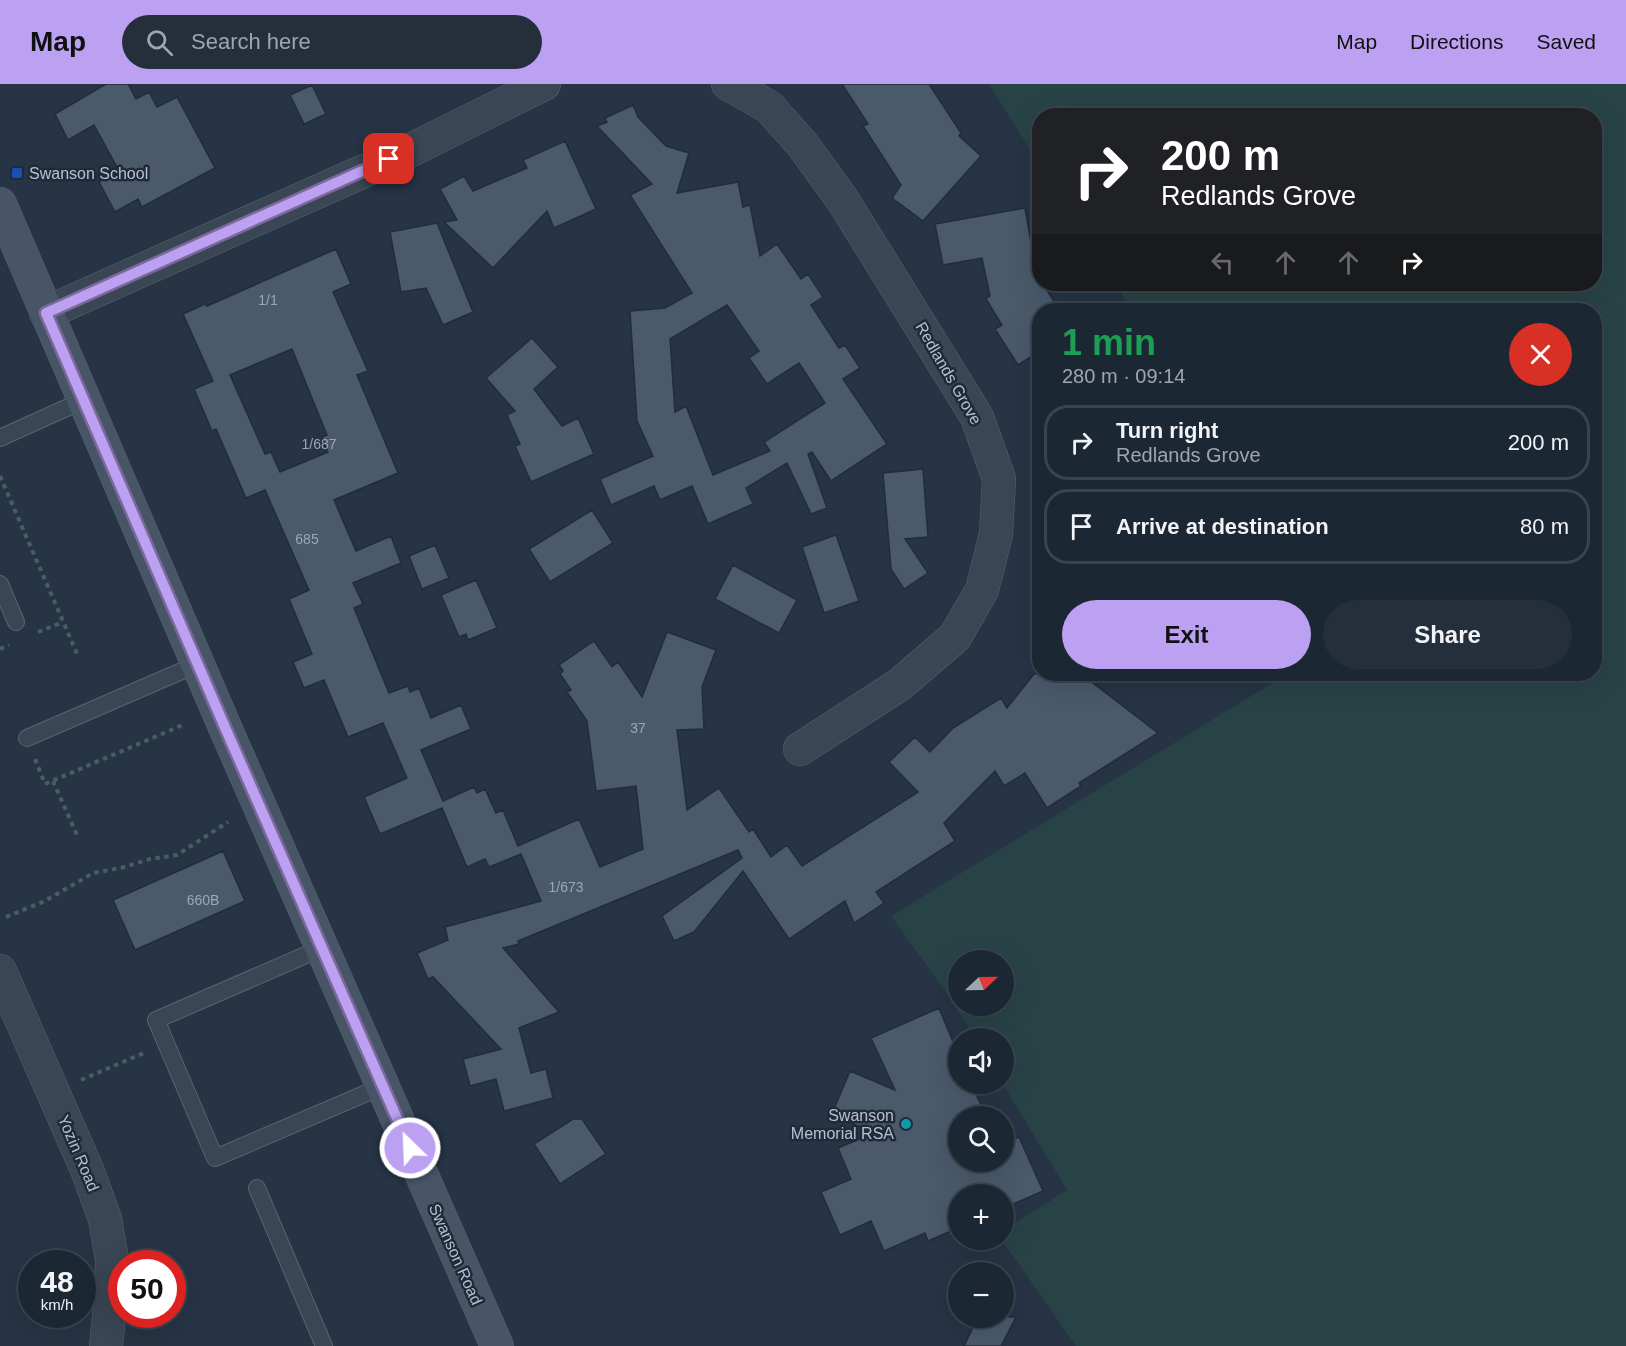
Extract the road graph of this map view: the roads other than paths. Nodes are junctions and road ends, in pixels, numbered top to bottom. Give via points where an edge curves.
1 (544, 84) edge
2 (728, 84) edge
3 (0, 204) edge
4 (46, 313) junction
5 (84, 400) junction
6 (0, 438) edge
7 (0, 584) edge
8 (16, 622) dead end
9 (198, 664) junction
10 (27, 738) road end
11 (800, 749) dead end
12 (322, 948) junction
13 (0, 971) edge
14 (382, 1086) junction
15 (257, 1188) dead end
16 (106, 1346) edge
17 (324, 1346) edge
18 (497, 1346) edge

1 - 4 street via 411,150
2 - 11 street, Redlands Grove via 769,107 842,199 977,417 999,479 996,534 982,590 955,638 899,686
3 - 4 main road, Swanson Road
4 - 5 main road, Swanson Road
5 - 6 lane
5 - 9 main road, Swanson Road
7 - 8 lane
9 - 10 lane
9 - 12 main road, Swanson Road
12 - 14 main road, Swanson Road
12 - 14 lane via 156,1020 215,1158
13 - 16 street, Yozin Road via 105,1219 112,1260
14 - 18 main road, Swanson Road
15 - 17 lane

